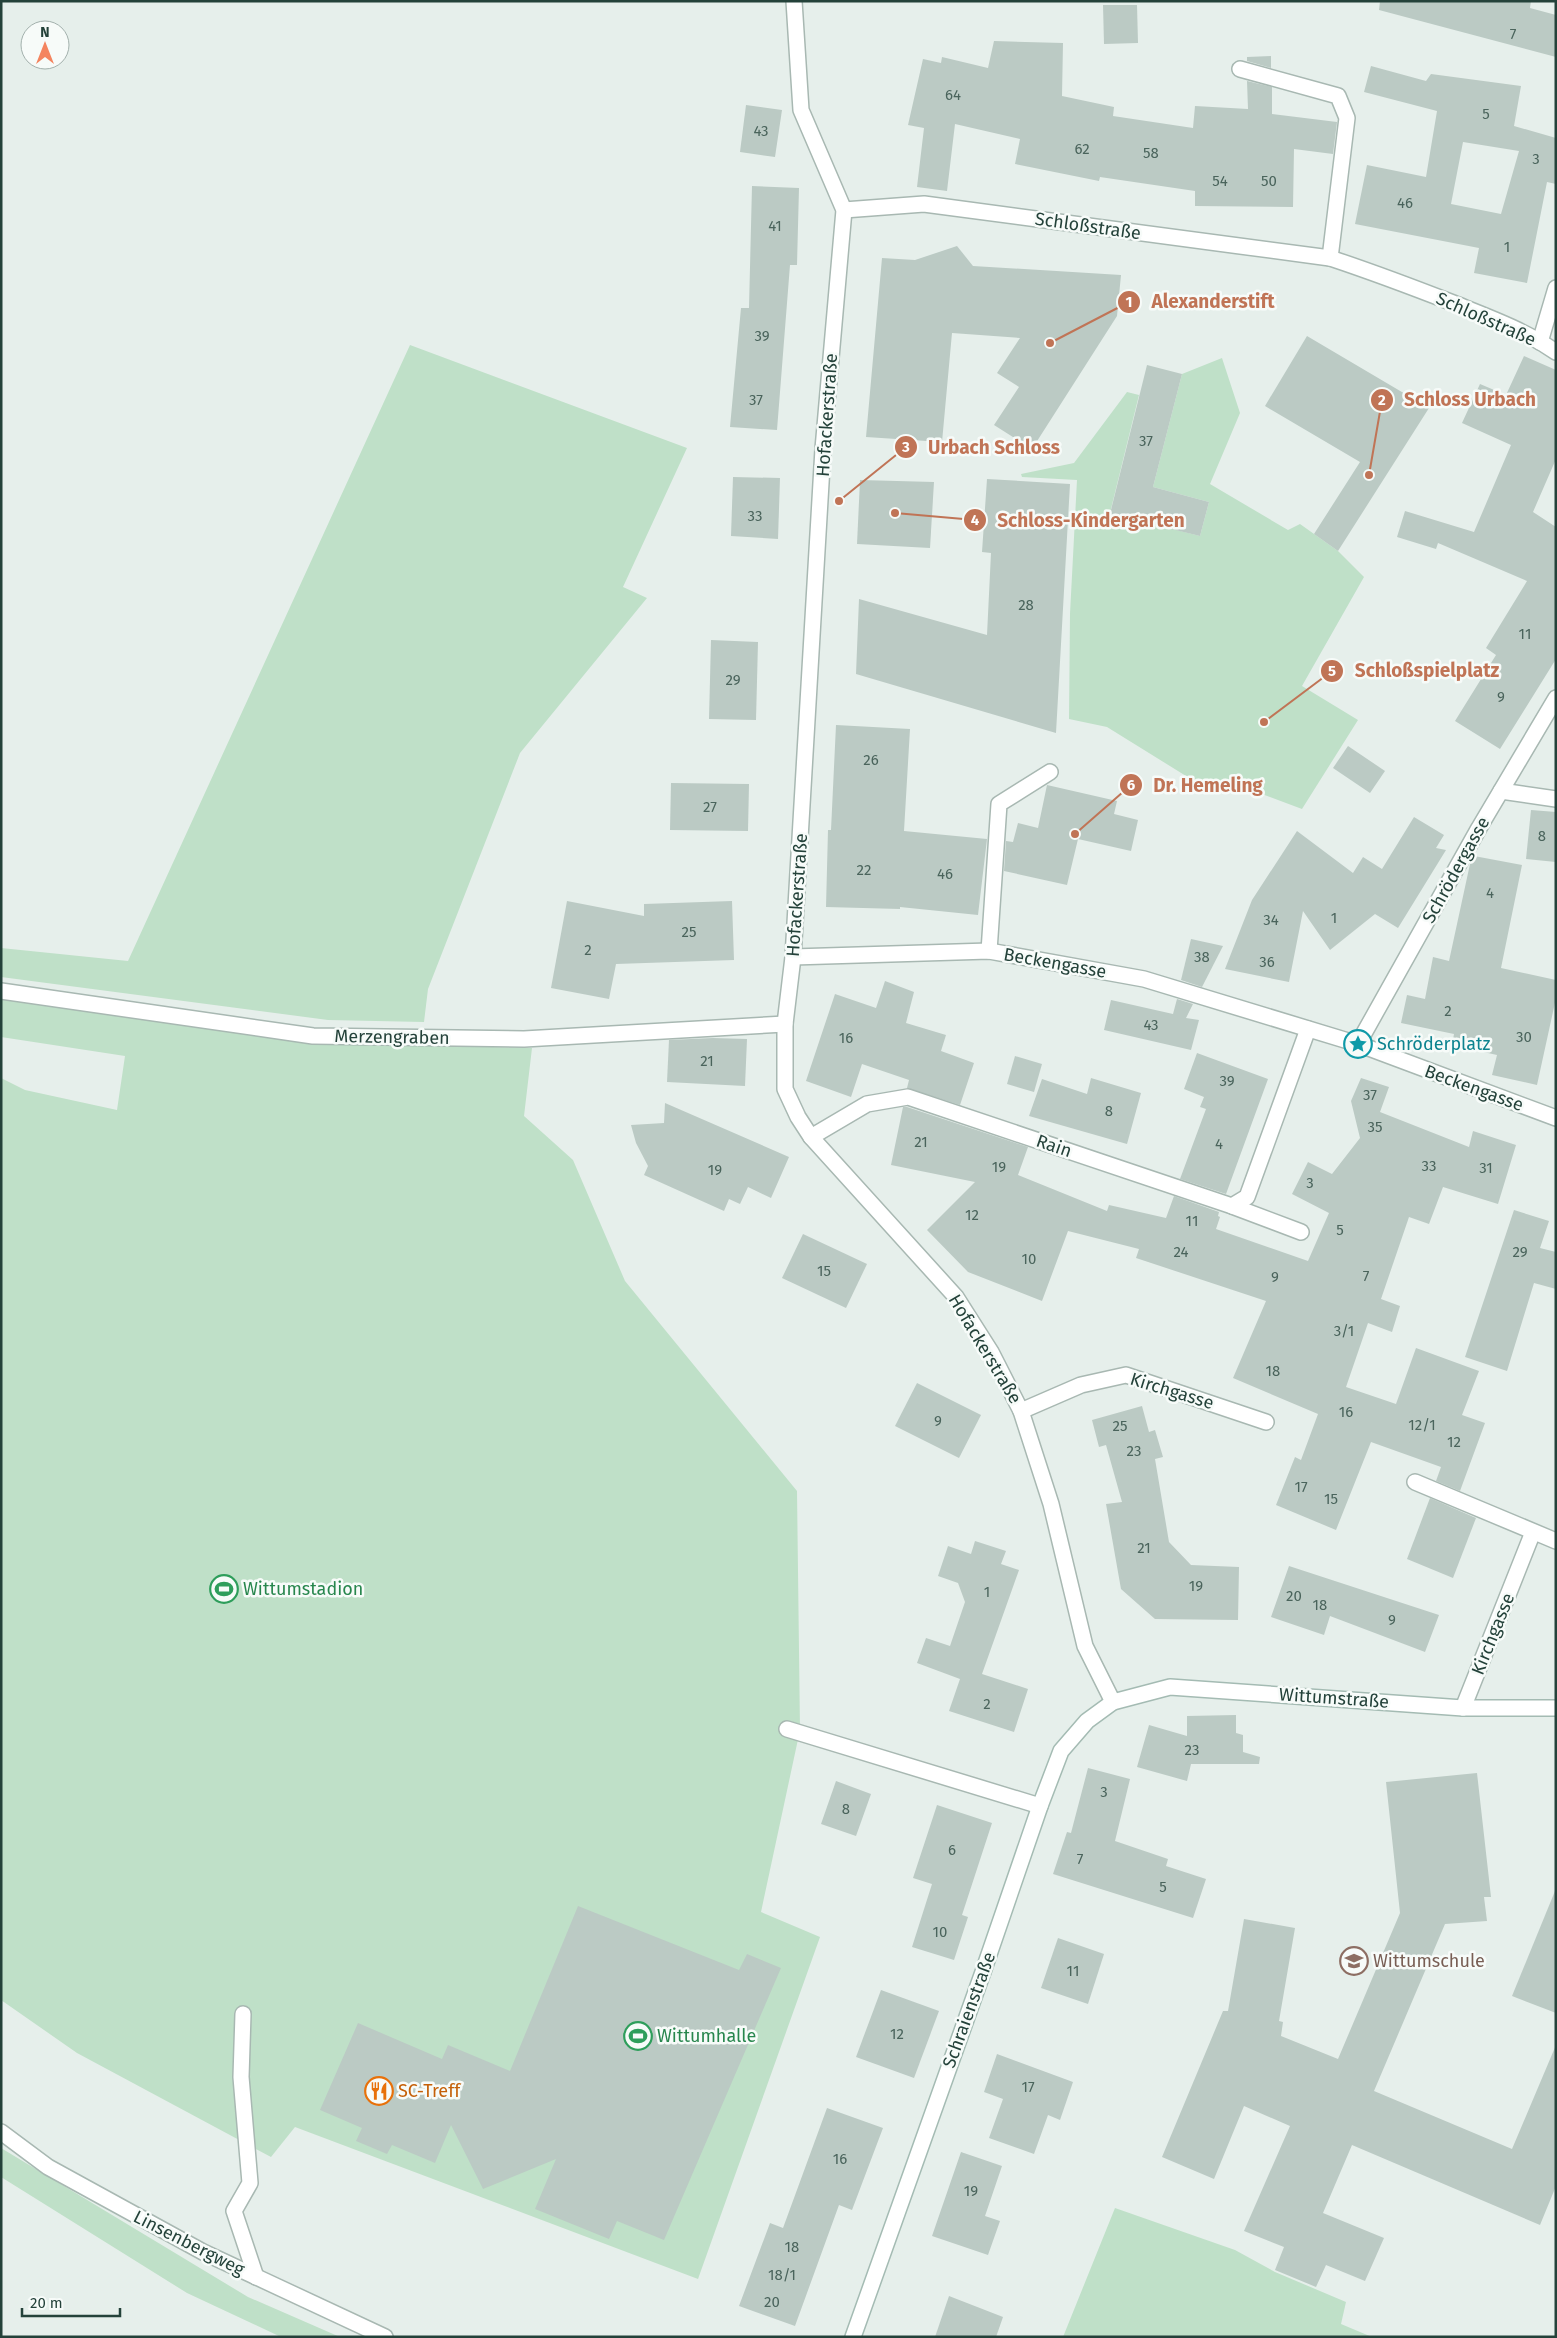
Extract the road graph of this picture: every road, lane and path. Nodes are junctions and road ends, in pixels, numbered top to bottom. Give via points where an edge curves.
1 (794, 1) edge
2 (1240, 69) dead end
3 (844, 210) junction
4 (1330, 258) junction
5 (1556, 288) edge
6 (1540, 342) junction
7 (1556, 352) edge
8 (1556, 698) edge
9 (1050, 772) dead end
10 (1501, 791) junction
11 (1556, 799) edge
12 (990, 951) junction
13 (793, 957) junction
14 (1, 991) edge
15 (785, 1024) junction
16 (1308, 1029) junction
17 (1358, 1044) junction
18 (1556, 1118) edge
19 (811, 1137) junction
20 (1232, 1206) junction
21 (1300, 1232) dead end
22 (1022, 1411) junction
23 (1266, 1422) dead end
24 (1416, 1482) dead end
25 (1533, 1532) junction
26 (1556, 1541) edge
27 (1113, 1702) junction
28 (1463, 1708) junction
29 (1556, 1708) edge
30 (787, 1729) dead end
31 (1040, 1806) junction
32 (243, 2014) dead end
33 (1, 2132) edge
34 (256, 2277) junction
35 (385, 2337) edge
36 (853, 2337) edge

1 - 3 street, Hofackerstraße via 801,110
2 - 4 street via 1338,96 1347,118
3 - 4 street, Schloßstraße via 924,204
3 - 13 street, Hofackerstraße via 823,449
4 - 6 street, Schloßstraße via 1495,319
5 - 6 street
6 - 7 street, Schloßstraße
8 - 10 street, Schrödergasse
9 - 12 street via 999,804
10 - 11 street
10 - 17 street, Schrödergasse
12 - 13 street, Beckengasse
12 - 16 street, Beckengasse via 1144,978
13 - 15 street, Hofackerstraße
14 - 15 street, Merzengraben via 314,1036 524,1039
15 - 19 street, Hofackerstraße via 786,1089
16 - 17 street, Beckengasse
16 - 20 street via 1247,1197
17 - 18 street, Beckengasse
19 - 20 street, Rain via 867,1104 908,1097
19 - 22 street, Hofackerstraße via 956,1297
20 - 21 street, Rain
22 - 23 street, Kirchgasse via 1081,1385 1126,1375
22 - 27 street, Hofackerstraße via 1051,1504 1085,1646
24 - 25 street
25 - 26 street
25 - 28 street, Kirchgasse
27 - 28 street, Wittumstraße via 1170,1687
27 - 31 street, Schraienstraße via 1087,1722 1061,1751
28 - 29 street, Wittumstraße
30 - 31 street
31 - 36 street, Schraienstraße
32 - 34 street via 241,2077 250,2183 234,2211
33 - 34 street, Linsenbergweg via 48,2167 202,2252
34 - 35 street, Linsenbergweg

